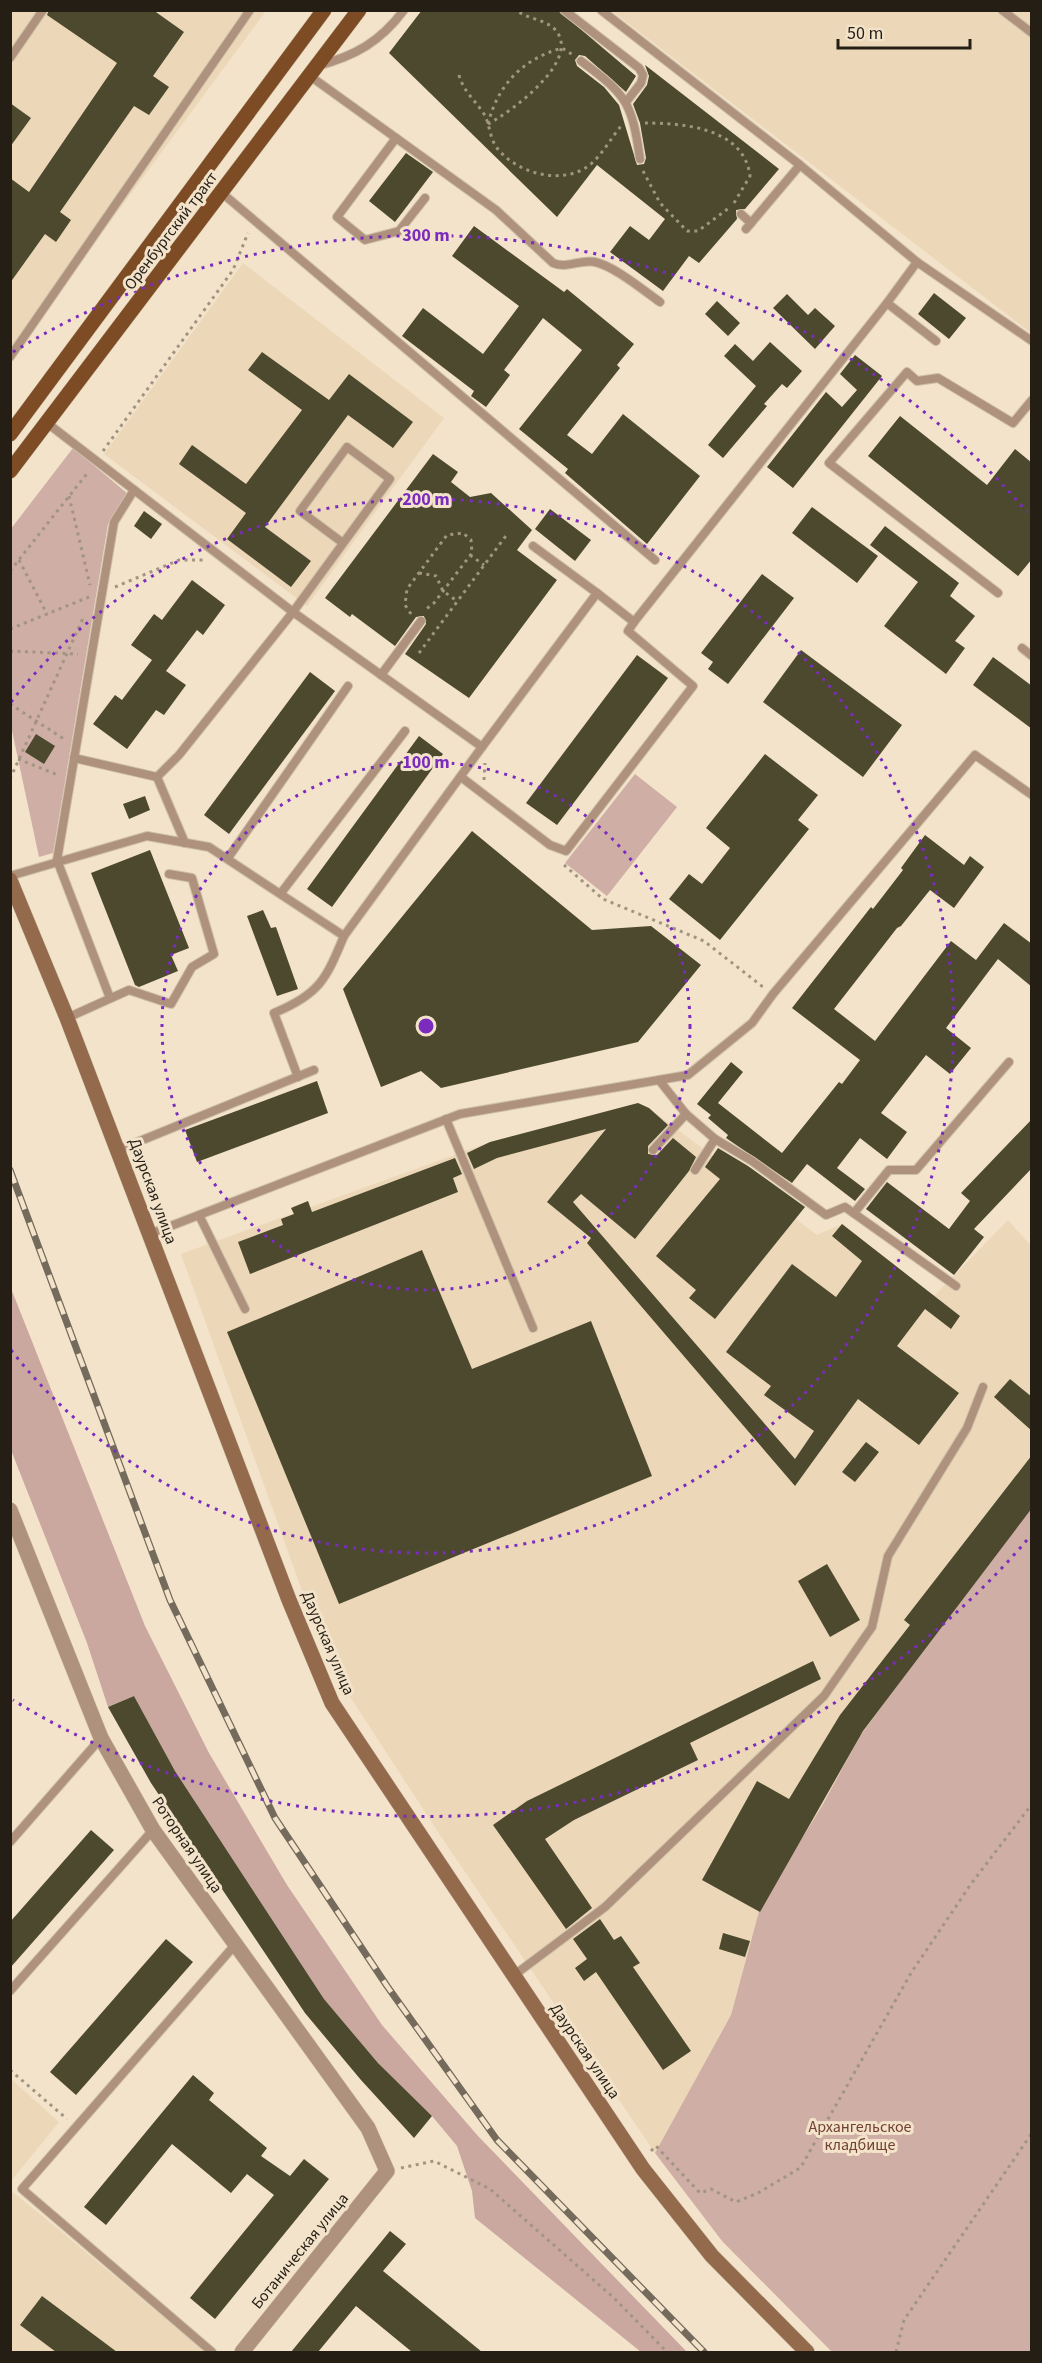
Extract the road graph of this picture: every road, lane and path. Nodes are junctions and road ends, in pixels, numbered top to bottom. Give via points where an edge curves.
1 (43, 10) edge
2 (250, 10) edge
3 (324, 10) edge
4 (359, 10) edge
5 (404, 10) edge
6 (516, 10) edge
7 (564, 10) edge
8 (601, 10) edge
9 (1002, 10) edge
10 (1032, 33) edge
11 (562, 48) junction
12 (10, 58) edge
13 (581, 61) dead end
14 (313, 71) junction
15 (459, 75) dead end
16 (626, 102) junction
17 (631, 112) junction
18 (634, 123) junction
19 (488, 124) junction
20 (396, 138) junction
21 (640, 159) joint
22 (800, 165) junction
23 (222, 193) junction
24 (425, 198) dead end
25 (741, 214) dead end
26 (254, 219) junction
27 (916, 262) junction
28 (660, 302) dead end
29 (887, 303) junction
30 (936, 341) dead end
31 (1032, 341) edge
32 (10, 357) edge
33 (1032, 400) edge
34 (47, 423) junction
35 (10, 434) edge
36 (96, 461) junction
37 (10, 471) edge
38 (134, 490) junction
39 (69, 496) junction
40 (508, 533) dead end
41 (343, 543) junction
42 (533, 546) dead end
43 (470, 555) junction
44 (19, 560) junction
45 (655, 560) dead end
46 (484, 565) junction
47 (10, 571) edge
48 (418, 573) junction
49 (443, 591) junction
50 (597, 593) junction
51 (998, 593) dead end
52 (457, 601) junction
53 (88, 605) dead end
54 (293, 612) junction
55 (47, 614) dead end
56 (84, 615) dead end
57 (421, 621) joint
58 (634, 622) junction
59 (435, 631) junction
60 (1022, 648) dead end
61 (10, 651) edge
62 (419, 653) dead end
63 (69, 654) junction
64 (92, 654) junction
65 (1032, 656) edge
66 (381, 675) junction
67 (348, 686) dead end
68 (10, 704) edge
69 (38, 722) junction
70 (405, 731) dead end
71 (77, 747) junction
72 (482, 747) junction
73 (74, 758) junction
74 (18, 759) junction
75 (157, 777) junction
76 (461, 777) junction
77 (10, 779) edge
78 (71, 780) junction
79 (486, 788) dead end
80 (1032, 795) edge
81 (185, 843) junction
82 (228, 858) junction
83 (57, 860) junction
84 (563, 864) dead end
85 (169, 874) dead end
86 (10, 876) edge
87 (10, 880) edge
88 (281, 893) junction
89 (344, 936) junction
90 (773, 994) junction
91 (110, 998) junction
92 (67, 1018) junction
93 (1009, 1062) dead end
94 (314, 1070) dead end
95 (298, 1077) junction
96 (659, 1080) junction
97 (686, 1114) junction
98 (446, 1119) junction
99 (715, 1139) junction
100 (118, 1150) junction
101 (653, 1150) dead end
102 (695, 1170) dead end
103 (854, 1213) junction
104 (199, 1215) junction
105 (150, 1234) junction
106 (956, 1286) dead end
107 (245, 1309) dead end
108 (532, 1328) dead end
109 (983, 1387) dead end
110 (10, 1510) edge
111 (101, 1738) junction
112 (1032, 1804) edge
113 (153, 1830) junction
114 (10, 1842) edge
115 (234, 1946) junction
116 (513, 1976) junction
117 (10, 1991) edge
118 (10, 2070) edge
119 (75, 2127) junction
120 (1032, 2133) edge
121 (639, 2163) junction
122 (387, 2171) junction
123 (212, 2352) edge
124 (242, 2352) edge
125 (667, 2352) edge
126 (807, 2352) edge
127 (896, 2352) edge

1 - 12 lane
2 - 32 lane
3 - 35 main road, Оренбургский тракт
4 - 14 main road, Оренбургский тракт
5 - 14 lane via 373,44
6 - 11 path via 554,28
7 - 16 lane via 639,68 643,75 641,83
8 - 22 lane
9 - 10 lane
11 - 19 path via 528,97
11 - 19 path via 536,58 514,74 498,97
13 - 16 lane via 613,85
14 - 20 lane
14 - 23 main road, Оренбургский тракт
15 - 19 path via 466,93
16 - 17 lane
17 - 18 lane
17 - 19 path via 592,163 553,176 531,172 506,158 491,139
18 - 21 lane
18 - 21 path via 676,124 724,138 743,153 750,176 723,214 691,232 660,203
20 - 24 lane via 337,217 365,240 399,231
20 - 28 lane via 506,218 553,262 601,264
22 - 25 lane via 749,226
22 - 27 lane
23 - 26 lane
23 - 34 main road, Оренбургский тракт
26 - 36 path via 233,270
26 - 45 lane
27 - 29 lane
27 - 31 lane
29 - 30 lane
29 - 58 lane
33 - 51 lane via 1013,423 938,378 917,381 907,372 829,463
34 - 36 lane
34 - 37 main road, Оренбургский тракт
36 - 38 lane
36 - 39 path
38 - 54 lane
38 - 64 lane via 114,522
39 - 44 path
39 - 53 path via 92,596
40 - 46 path
41 - 41 lane via 390,479 347,447 300,512
41 - 54 lane
42 - 50 lane
43 - 46 path
43 - 48 path via 473,548 468,537 460,532 450,533
43 - 49 path
44 - 47 path
44 - 55 path
46 - 52 path
48 - 49 path via 436,576
48 - 49 path via 405,594 406,608 413,615 431,606
49 - 52 path
50 - 58 lane
50 - 72 lane
52 - 59 path
54 - 66 lane
54 - 75 lane
56 - 63 path
57 - 59 path
57 - 66 lane
58 - 76 lane via 628,631 693,686 566,851 550,845
59 - 62 path
60 - 65 lane
61 - 63 path
63 - 64 path
63 - 69 path
64 - 71 lane
66 - 72 lane
67 - 82 lane
68 - 69 path
69 - 71 path
69 - 74 path
70 - 88 lane
71 - 73 lane
72 - 76 lane
72 - 79 path
73 - 75 lane
73 - 78 lane
74 - 77 path
74 - 78 path
75 - 81 lane
76 - 89 lane
78 - 83 lane
80 - 90 lane via 975,755
81 - 82 lane via 209,847
81 - 83 lane via 147,836
82 - 88 lane
83 - 86 lane
83 - 91 lane
84 - 90 path via 603,898 704,941
85 - 91 lane via 192,878 214,954 192,967 171,1004 129,990
87 - 92 street, Даурская улица
88 - 89 lane
89 - 95 lane via 328,976 308,996 274,1013
90 - 96 lane via 752,1023 688,1075
91 - 92 lane
92 - 100 street, Даурская улица
93 - 103 lane via 916,1170 889,1170
94 - 95 lane
95 - 100 lane
96 - 97 lane
96 - 98 lane
97 - 99 lane
97 - 101 lane
98 - 104 lane
98 - 108 lane
99 - 102 lane
99 - 103 lane via 826,1215 845,1207
100 - 105 street, Даурская улица
103 - 106 lane
104 - 105 lane
104 - 107 lane
105 - 116 street, Даурская улица via 332,1703
109 - 116 lane via 967,1428 888,1556 872,1627 824,1696 605,1907
110 - 111 street, Роторная улица
111 - 113 street, Роторная улица
111 - 114 lane
112 - 121 path via 971,1884 911,1973 801,2167 736,2202 711,2189 700,2193 656,2146
113 - 115 street, Роторная улица
113 - 117 lane
115 - 119 lane
115 - 122 street, Роторная улица via 368,2128
116 - 121 street, Даурская улица
118 - 119 path
119 - 123 lane via 22,2189
120 - 127 path via 903,2320
121 - 126 street, Даурская улица via 712,2256
122 - 124 street, Ботаническая улица
122 - 125 path via 434,2161 490,2189 614,2298

